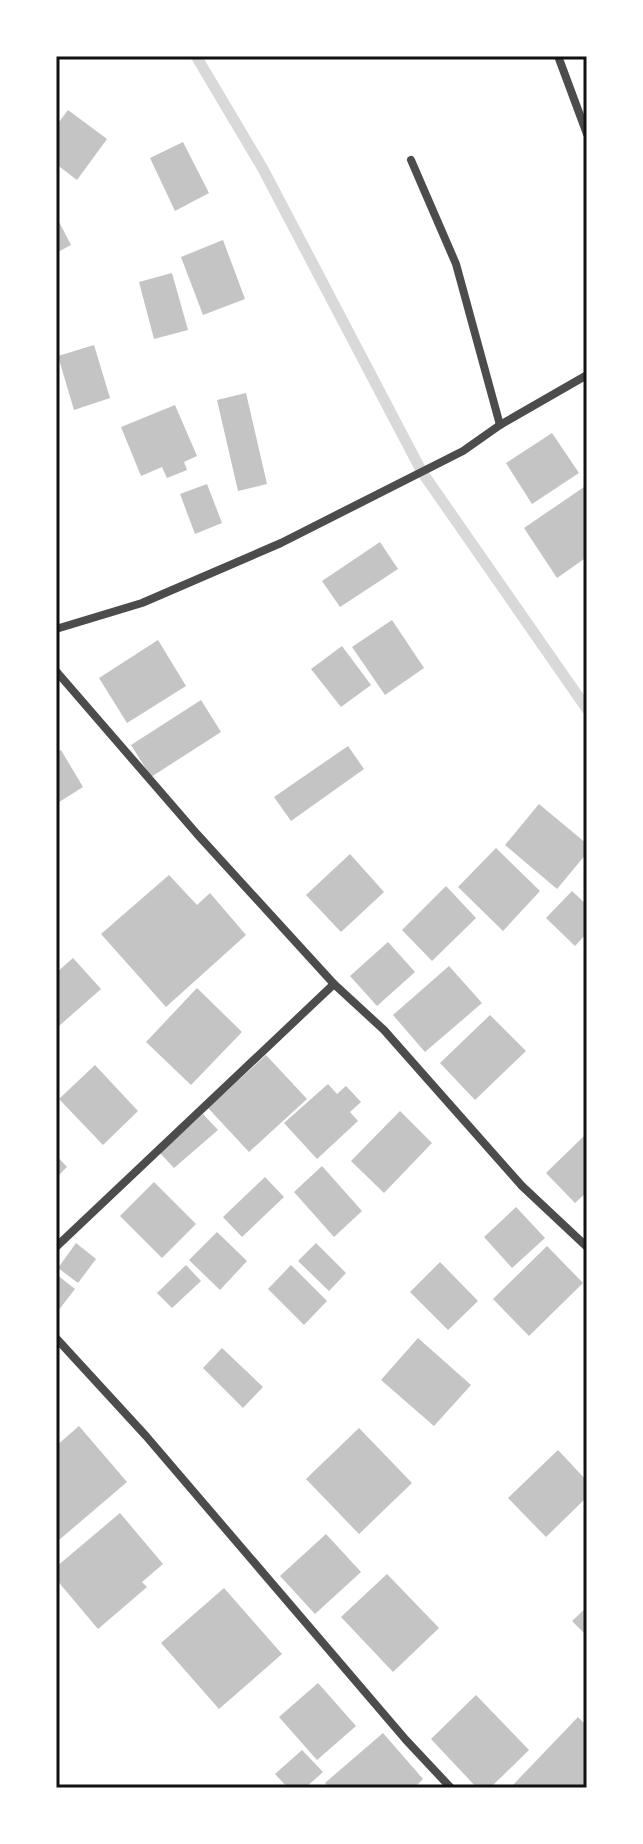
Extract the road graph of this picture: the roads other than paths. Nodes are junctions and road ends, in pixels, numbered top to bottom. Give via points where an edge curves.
1 (560, 57) edge
2 (587, 134) edge
3 (411, 160) dead end
4 (587, 375) edge
5 (500, 425) junction
6 (56, 629) edge
7 (56, 671) edge
8 (334, 984) junction
9 (56, 1247) edge
10 (587, 1247) edge
11 (56, 1338) edge
12 (451, 1788) edge

1 - 2 street
3 - 5 street via 456,264
4 - 5 street
5 - 6 street via 463,451 281,543 142,603
7 - 8 street
8 - 9 street
8 - 10 street via 384,1030 522,1186
11 - 12 street

